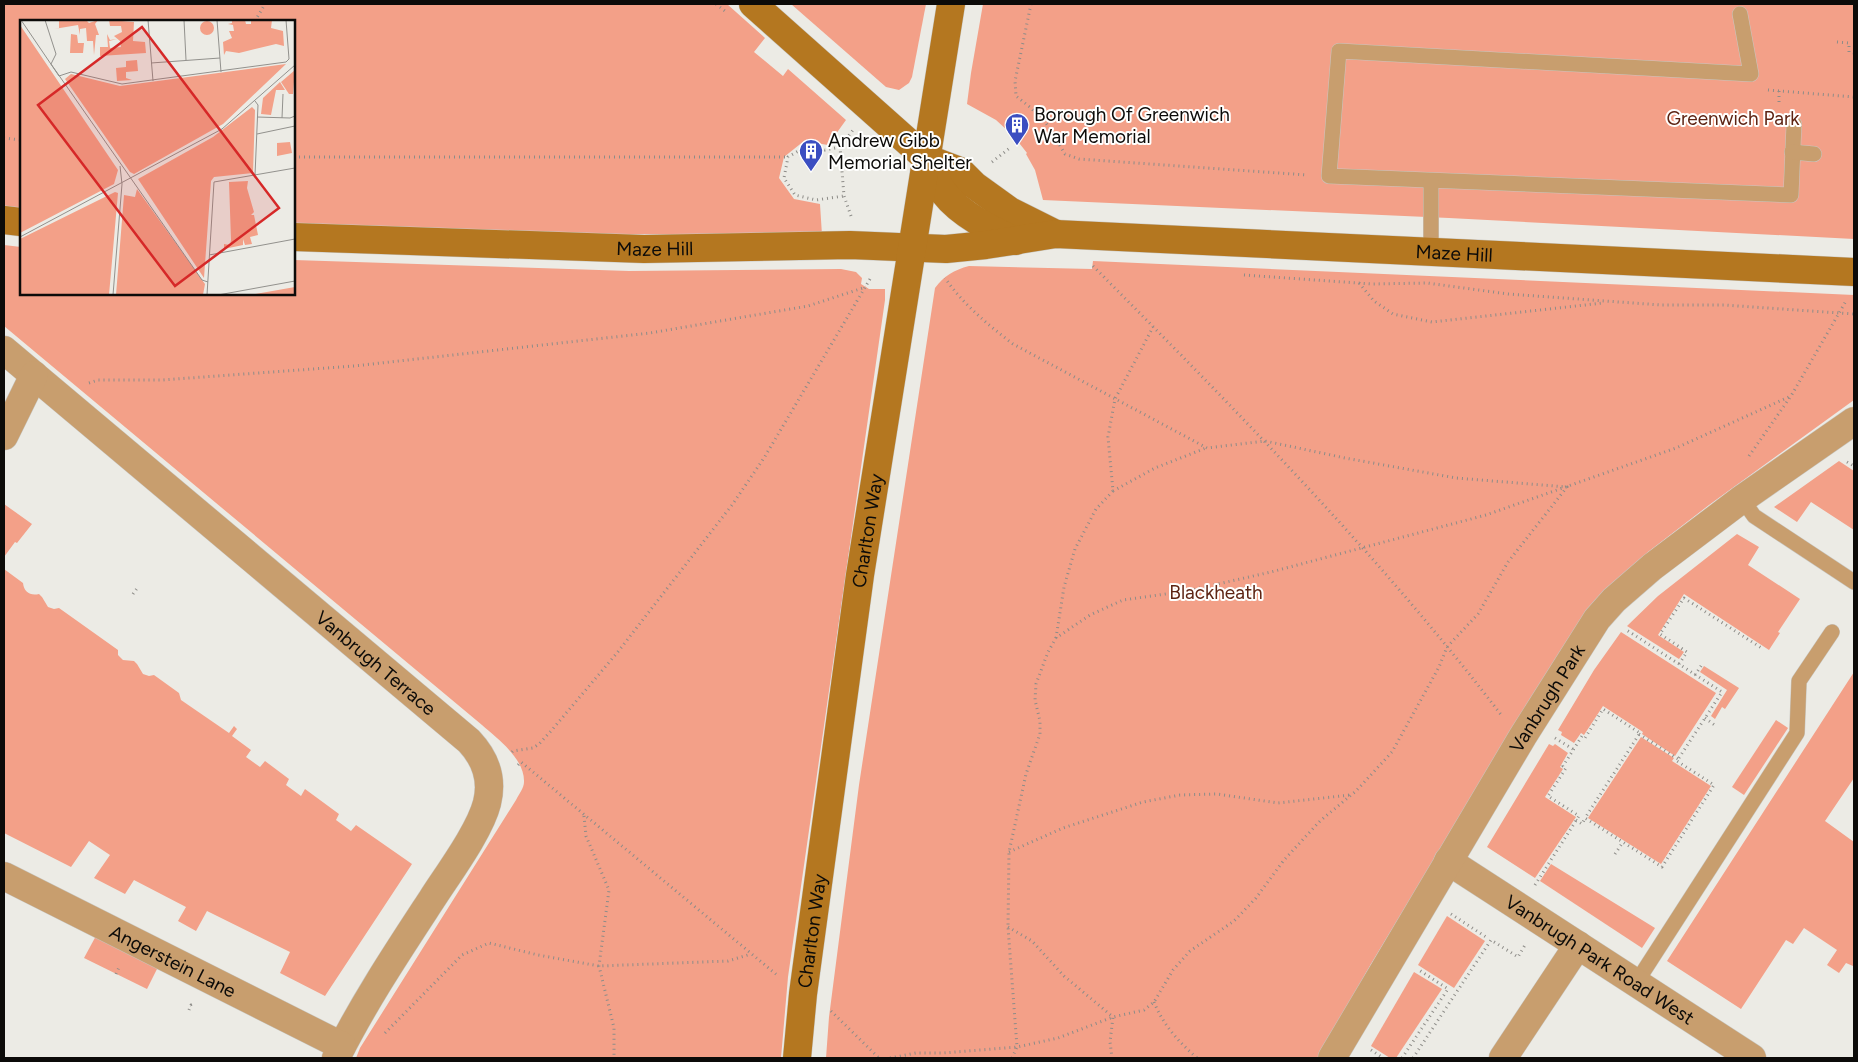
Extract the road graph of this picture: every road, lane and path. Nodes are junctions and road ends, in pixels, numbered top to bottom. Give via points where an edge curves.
1 (265, 4) edge
2 (753, 4) edge
3 (951, 4) edge
4 (1031, 4) edge
5 (1740, 14) dead end
6 (256, 20) edge
7 (1837, 42) dead end
8 (1854, 53) edge
9 (1787, 92) dead end
10 (1854, 97) edge
11 (1794, 124) dead end
12 (856, 126) dead end
13 (4, 138) edge
14 (20, 140) edge
15 (1011, 147) dead end
16 (840, 148) junction
17 (1792, 152) junction
18 (1814, 154) dead end
19 (295, 157) edge
20 (788, 157) junction
21 (926, 158) junction
22 (990, 164) dead end
23 (1329, 176) junction
24 (1431, 181) junction
25 (844, 196) junction
26 (4, 220) edge
27 (852, 220) dead end
28 (20, 222) edge
29 (1056, 234) junction
30 (295, 237) edge
31 (1016, 241) junction
32 (912, 247) junction
33 (1431, 252) junction
34 (1102, 266) dead end
35 (940, 271) dead end
36 (1854, 272) edge
37 (1234, 274) dead end
38 (870, 279) dead end
39 (1358, 282) junction
40 (866, 287) junction
41 (1848, 298) dead end
42 (1611, 302) junction
43 (1840, 312) junction
44 (1854, 314) edge
45 (1153, 327) junction
46 (4, 350) edge
47 (34, 375) junction
48 (84, 384) dead end
49 (1791, 396) junction
50 (1115, 399) junction
51 (1854, 420) edge
52 (4, 436) edge
53 (1265, 441) junction
54 (1207, 448) junction
55 (1746, 461) dead end
56 (1567, 487) junction
57 (1113, 491) junction
58 (1742, 499) junction
59 (1362, 548) junction
60 (1854, 582) edge
61 (138, 588) dead end
62 (132, 594) dead end
63 (1620, 626) dead end
64 (1832, 632) dead end
65 (1056, 638) junction
66 (1447, 647) junction
67 (1763, 649) dead end
68 (1703, 663) dead end
69 (1679, 664) junction
70 (1695, 675) junction
71 (1705, 718) junction
72 (1508, 723) dead end
73 (1716, 726) dead end
74 (1639, 734) junction
75 (1550, 735) dead end
76 (1575, 750) junction
77 (511, 754) dead end
78 (1678, 759) junction
79 (518, 765) dead end
80 (1350, 795) junction
81 (584, 816) junction
82 (1585, 818) junction
83 (1576, 820) junction
84 (1623, 842) junction
85 (1009, 852) junction
86 (1615, 854) dead end
87 (1448, 861) junction
88 (4, 876) edge
89 (1534, 885) dead end
90 (1445, 909) dead end
91 (1008, 927) junction
92 (1486, 937) dead end
93 (1526, 944) dead end
94 (1578, 945) junction
95 (751, 954) junction
96 (599, 966) junction
97 (1412, 966) dead end
98 (780, 977) dead end
99 (1636, 983) junction
100 (1154, 1002) junction
101 (191, 1005) dead end
102 (826, 1006) dead end
103 (189, 1010) dead end
104 (1434, 1011) junction
105 (1441, 1016) junction
106 (1113, 1017) junction
107 (380, 1038) dead end
108 (1017, 1047) junction
109 (1365, 1047) dead end
110 (339, 1052) edge
111 (614, 1058) edge
112 (797, 1058) edge
113 (879, 1058) edge
114 (890, 1058) edge
115 (1012, 1058) edge
116 (1112, 1058) edge
117 (1197, 1058) edge
118 (1332, 1058) edge
119 (1383, 1058) edge
120 (1402, 1058) edge
121 (1413, 1058) edge
122 (1503, 1058) edge
123 (1752, 1058) edge

1 - 6 path
2 - 21 street
3 - 21 street, Charlton Way
4 - 23 path via 1014,81 1016,96 1046,123 1065,154 1079,159
5 - 23 lane via 1752,74 1339,51
7 - 8 path via 1849,43 1849,52
9 - 10 path
11 - 17 lane
12 - 16 path
13 - 14 path
15 - 22 path
16 - 20 path via 825,150 806,146
16 - 25 path
17 - 18 lane
17 - 24 lane via 1791,195
19 - 20 path
20 - 25 path via 784,178 795,195 816,200
21 - 29 street, Maze Hill via 960,171 1010,211
21 - 31 street via 944,193 990,229
21 - 32 street, Charlton Way
23 - 24 lane
24 - 33 lane
25 - 27 path
26 - 28 street
29 - 31 street, Maze Hill
29 - 33 street, Maze Hill
30 - 32 street, Maze Hill via 644,249
31 - 32 street, Maze Hill via 946,248
32 - 112 street, Charlton Way via 857,594
33 - 36 street, Maze Hill
34 - 45 path via 1093,265
35 - 50 path via 955,292 990,327 1013,344
37 - 39 path
38 - 40 path
39 - 42 path via 1427,283 1508,294
39 - 42 path via 1374,301 1394,314 1432,322
40 - 48 path via 808,306 650,333 354,366 162,380 98,380
40 - 77 path via 764,458 732,505 551,731 533,748
41 - 43 path
42 - 43 path
43 - 44 path
43 - 49 path
45 - 50 path
45 - 53 path
46 - 47 street, Vanbrugh Terrace
47 - 52 street
47 - 110 street, Vanbrugh Terrace via 469,741 484,759 489,788 481,820 374,986
49 - 55 path
49 - 56 path via 1676,448
50 - 54 path
50 - 57 path via 1108,437
51 - 58 street, Vanbrugh Park
53 - 54 path
53 - 56 path via 1456,478
53 - 59 path
54 - 57 path via 1155,468
56 - 59 path via 1486,515
56 - 66 path via 1508,562 1478,614
57 - 65 path via 1096,509 1075,549 1064,587
58 - 60 lane via 1754,516
58 - 87 street, Vanbrugh Park via 1652,567 1614,600 1597,620
59 - 65 path via 1196,589 1123,600
59 - 66 path
61 - 62 path
63 - 69 path
64 - 99 lane via 1799,681 1797,733
65 - 85 path via 1036,684 1040,734 1026,774
66 - 72 path
66 - 80 path via 1392,752
67 - 69 path via 1684,598 1660,634 1687,652
68 - 70 path
69 - 70 path
70 - 71 path via 1722,692
71 - 73 path
71 - 78 path
74 - 76 path via 1603,709
74 - 78 path
74 - 82 path
75 - 76 path
76 - 83 path via 1548,796 1579,816
78 - 84 path via 1677,762 1714,786 1662,867
79 - 81 path via 520,762
80 - 85 path via 1278,802 1217,794 1143,802 1064,828
80 - 100 path via 1314,827 1234,921 1190,951 1173,970
81 - 95 path
81 - 96 path via 586,836 609,890
82 - 83 path via 1582,824
82 - 84 path
83 - 89 path
84 - 86 path
85 - 91 path
87 - 94 street, Vanbrugh Park Road West
87 - 118 street, Vanbrugh Park
88 - 110 street, Angerstein Lane
90 - 92 path
91 - 106 path via 1032,941 1064,976
91 - 108 path
93 - 105 path via 1518,957 1491,940
94 - 99 street, Vanbrugh Park Road West
94 - 122 street
95 - 96 path via 728,961
95 - 98 path
96 - 107 path via 489,943 462,955
96 - 111 path via 614,1028
97 - 104 path via 1448,989
99 - 123 street, Vanbrugh Park Road West
100 - 106 path via 1144,1010
100 - 117 path via 1160,1018
101 - 103 path
102 - 113 path
104 - 105 path
104 - 120 path
105 - 121 path
106 - 108 path via 1058,1038
106 - 116 path
108 - 114 path via 916,1053
108 - 115 path
109 - 119 path

